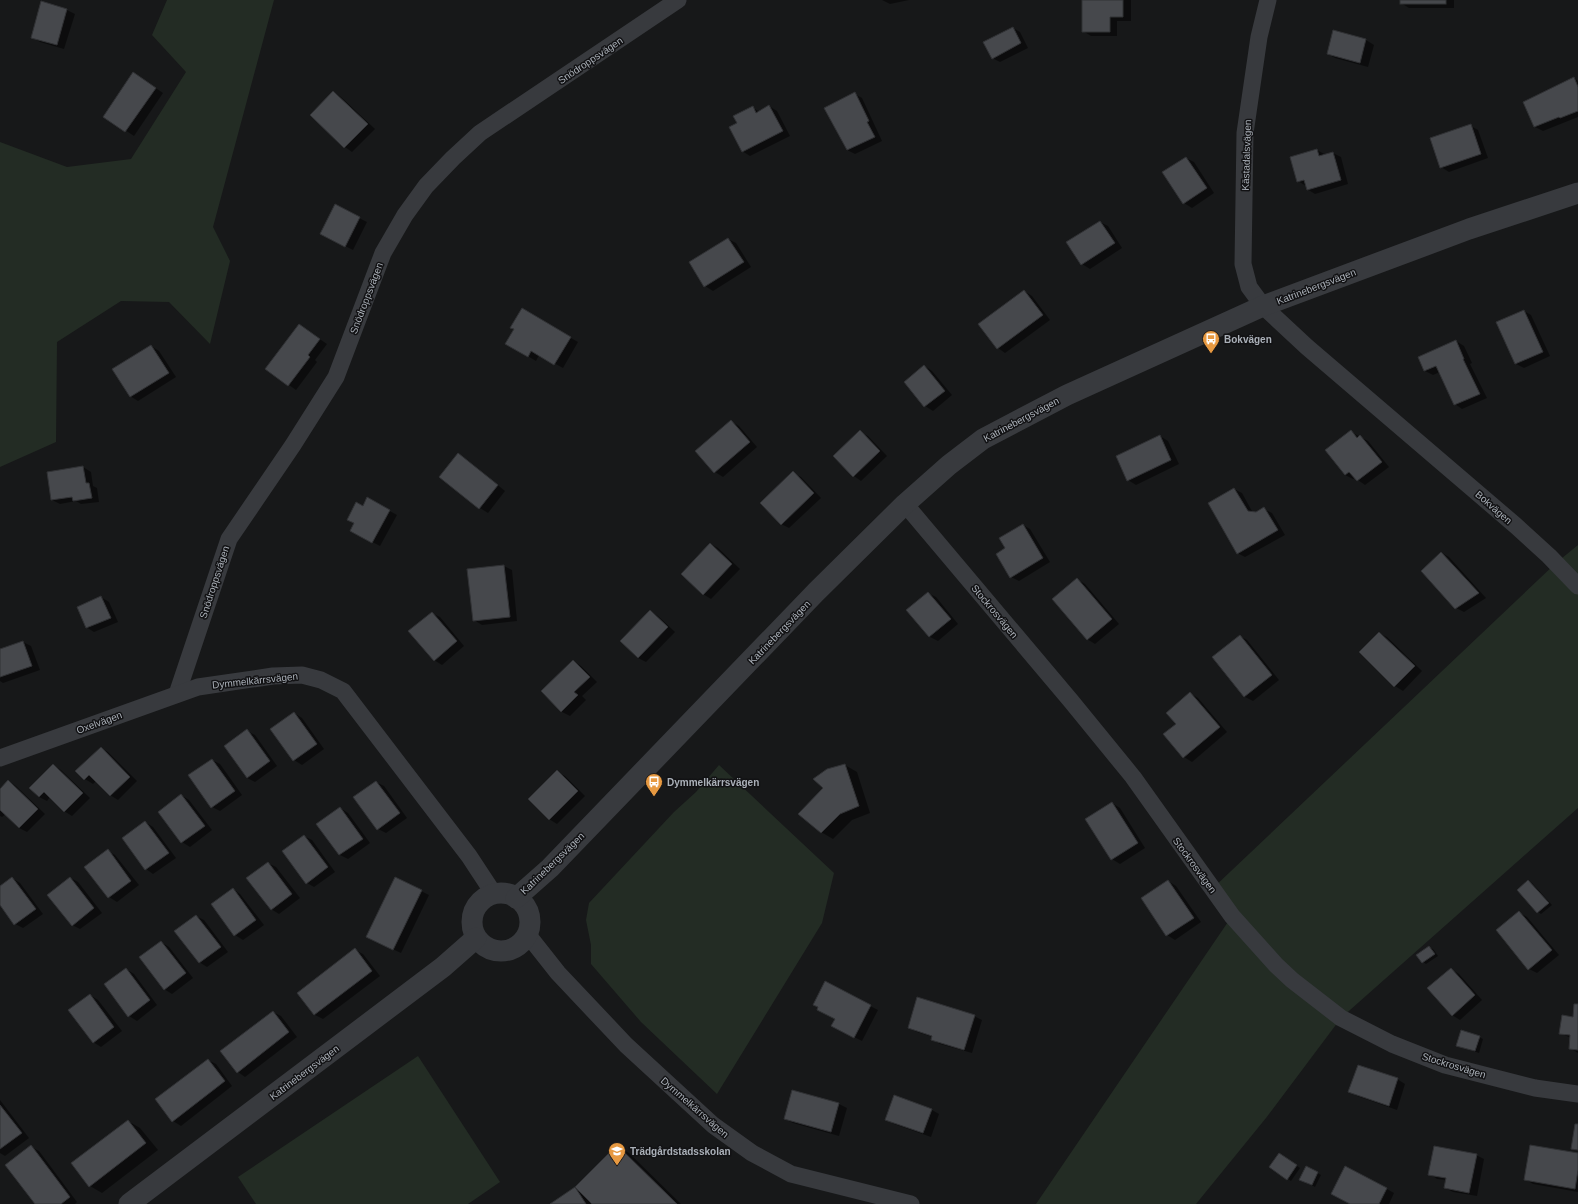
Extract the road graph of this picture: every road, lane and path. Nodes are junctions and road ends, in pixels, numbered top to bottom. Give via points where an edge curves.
1 (678, 0) edge
2 (1268, 0) edge
3 (1578, 193) edge
4 (1263, 306) junction
5 (905, 504) junction
6 (1578, 586) edge
7 (198, 687) joint
8 (177, 694) junction
9 (0, 758) edge
10 (494, 894) junction
11 (516, 898) junction
12 (528, 935) junction
13 (476, 938) junction
14 (1578, 1094) edge
15 (129, 1204) edge
16 (911, 1204) edge

1 - 8 street, Snödroppsvägen via 480,133 453,158 405,215 383,253 336,377 228,539
2 - 4 street, Kästadalsvägen via 1259,37 1245,133 1243,264 1250,287
3 - 4 street, Katrinebergsvägen via 1469,229
4 - 5 street, Katrinebergsvägen via 1067,395 983,439
4 - 6 street, Bokvägen via 1307,347 1515,525
5 - 11 street, Katrinebergsvägen via 816,592 550,868
5 - 14 street, Stockrosvägen via 1133,777 1232,916 1292,980 1340,1018 1392,1044 1445,1065 1535,1088
7 - 8 street, Oxelvägen
7 - 10 street, Dymmelkärrsvägen via 273,676 302,675 321,680 343,691 469,856
8 - 9 street, Oxelvägen
10 - 11 street via 509,894
10 - 13 street via 482,900 473,915
11 - 12 street via 526,907 529,914
12 - 13 street via 517,947 504,951 489,949
12 - 16 street, Dymmelkärrsvägen via 558,973 626,1045 713,1125 752,1153 790,1174
13 - 15 street, Katrinebergsvägen via 443,967

